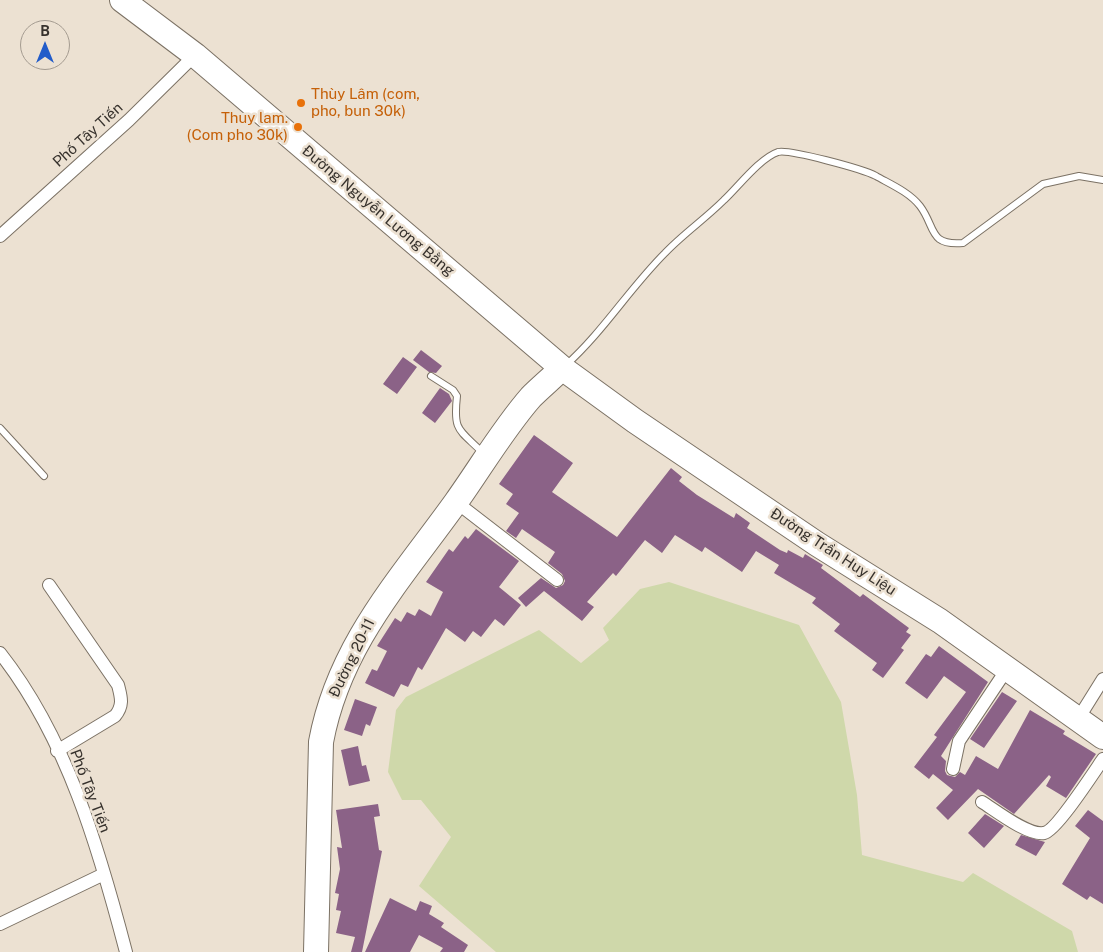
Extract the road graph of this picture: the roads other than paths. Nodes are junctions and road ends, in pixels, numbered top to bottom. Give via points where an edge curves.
1 (122, 0) edge
2 (195, 55) junction
3 (1103, 180) edge
4 (0, 236) edge
5 (562, 368) junction
6 (431, 376) dead end
7 (0, 428) edge
8 (487, 458) junction
9 (44, 476) dead end
10 (456, 502) junction
11 (557, 580) dead end
12 (49, 585) dead end
13 (0, 653) edge
14 (1007, 669) junction
15 (1103, 679) edge
16 (1078, 719) junction
17 (1103, 737) edge
18 (57, 751) junction
19 (1103, 759) edge
20 (953, 769) dead end
21 (982, 802) dead end
22 (104, 874) junction
23 (0, 924) edge
24 (126, 952) edge
25 (316, 952) edge

1 - 2 highway, Đường Nguyễn Lương Bằng
2 - 4 street, Phố Tây Tiến via 129,120
2 - 5 highway, Đường Nguyễn Lương Bằng
3 - 5 lane via 1078,176 1043,184 963,243 947,244 936,236 920,205 905,192 874,175 792,152 778,152 764,161 713,212 665,252 593,339
5 - 8 highway, Đường 20-11 via 533,395
5 - 14 highway, Đường Trần Huy Liệu via 635,421 817,544 940,621
6 - 8 lane via 453,390 457,396 454,419 457,426
7 - 9 lane
8 - 10 highway, Đường 20-11
10 - 11 street
10 - 25 highway, Đường 20-11 via 367,622 343,671 325,720 321,742
12 - 18 street via 118,685 122,699 121,709 115,716
13 - 18 street, Phố Tây Tiến via 30,694
14 - 16 highway, Đường Trần Huy Liệu
14 - 20 street via 959,741
15 - 16 street
16 - 17 highway, Đường Trần Huy Liệu
18 - 22 street, Phố Tây Tiến via 73,784
19 - 21 street via 1065,813 1044,834 1017,824
22 - 23 street
22 - 24 street, Phố Tây Tiến

